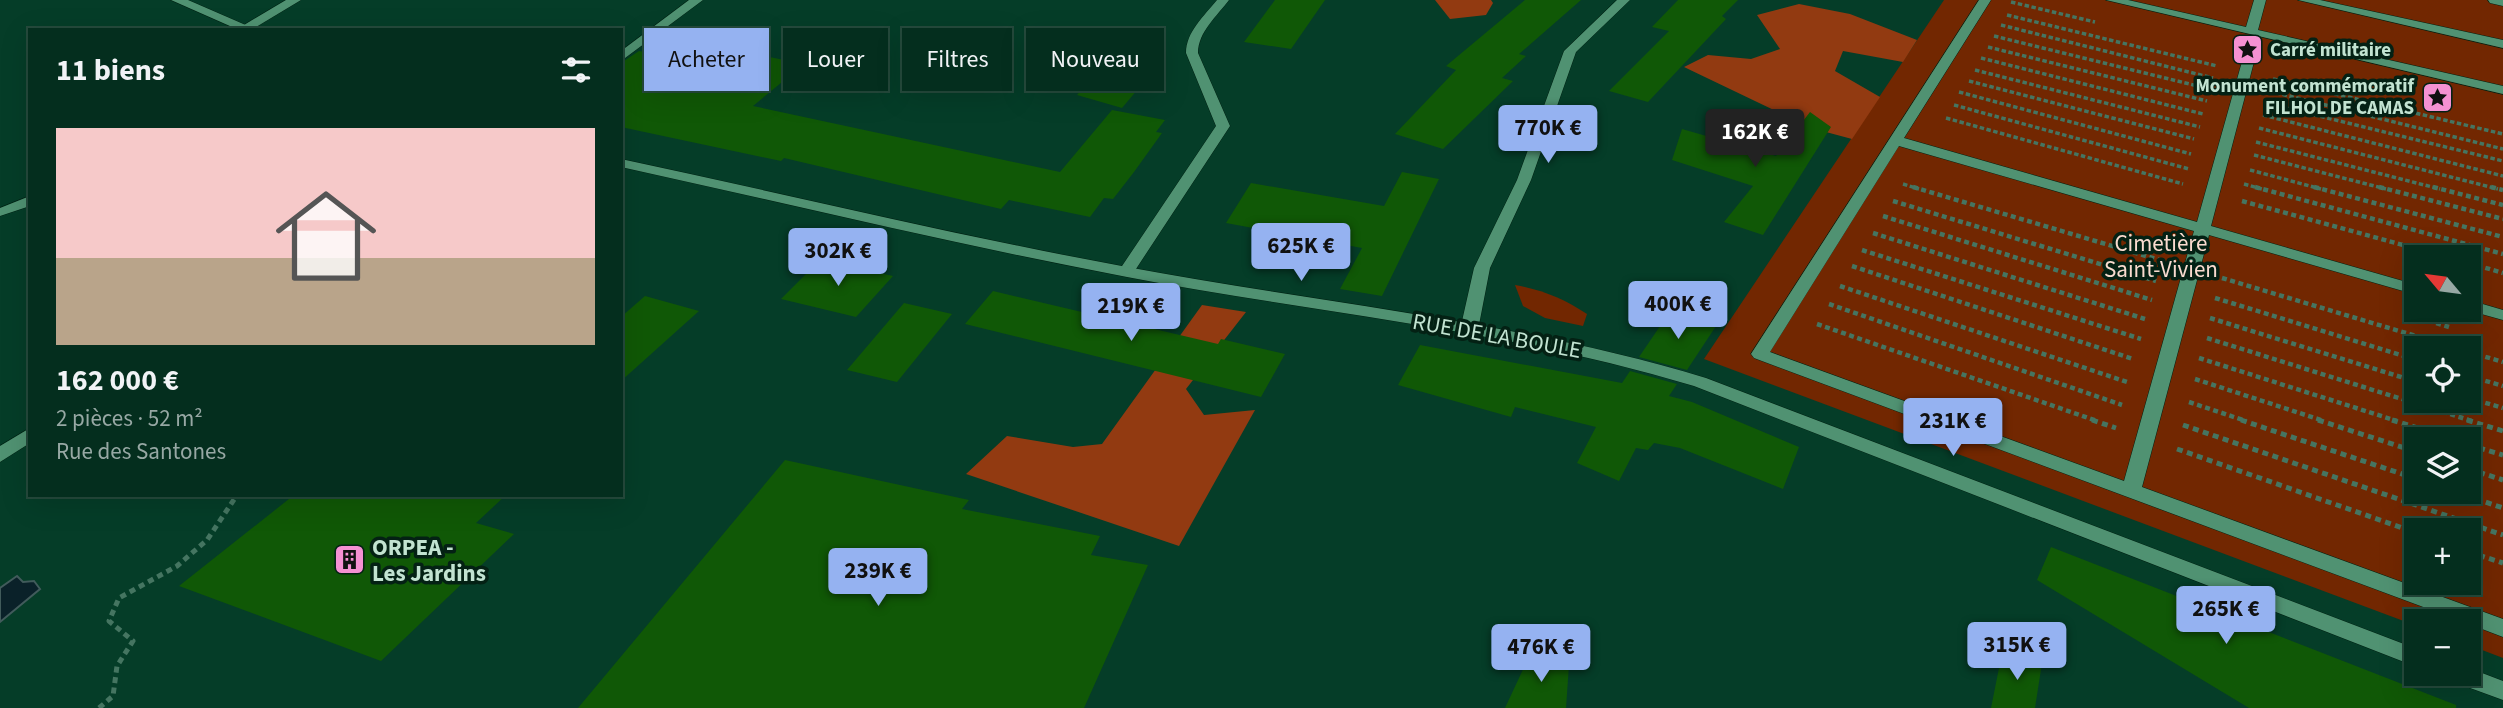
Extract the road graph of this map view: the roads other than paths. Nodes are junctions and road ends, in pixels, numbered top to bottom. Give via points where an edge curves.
1 (177, 0) edge
2 (295, 0) edge
3 (697, 0) edge
4 (1223, 0) edge
5 (1624, 0) edge
6 (1985, 0) edge
7 (2112, 0) edge
8 (2260, 0) edge
9 (2304, 0) edge
10 (2494, 0) edge
11 (2503, 2) edge
12 (246, 28) edge
13 (250, 28) edge
14 (2251, 32) junction
15 (2503, 44) edge
16 (623, 56) edge
17 (2249, 58) dead end
18 (2503, 90) edge
19 (1894, 140) junction
20 (623, 163) edge
21 (28, 201) edge
22 (3, 212) dead end
23 (2201, 227) junction
24 (1126, 272) junction
25 (2404, 286) edge
26 (2482, 309) edge
27 (2503, 315) edge
28 (1469, 330) junction
29 (28, 435) edge
30 (0, 455) edge
31 (2132, 489) junction
32 (2503, 628) edge
33 (2404, 653) edge
34 (2481, 682) edge
35 (2503, 691) edge

1 - 12 street
2 - 13 street
3 - 16 street
4 - 24 street via 1192,43 1192,53 1223,127
5 - 28 street via 1570,51 1524,180 1482,268
6 - 19 street
7 - 14 street
8 - 14 street
9 - 15 street
10 - 11 street
14 - 18 street
17 - 23 street
19 - 23 street
19 - 31 street via 1760,354
20 - 24 street, RUE DE LA BOULE
21 - 22 street
23 - 25 street
23 - 31 street
24 - 28 street, RUE DE LA BOULE
26 - 27 street
28 - 33 street, RUE DE LA BOULE via 1634,362 1700,383
29 - 30 street
31 - 32 street
34 - 35 street

